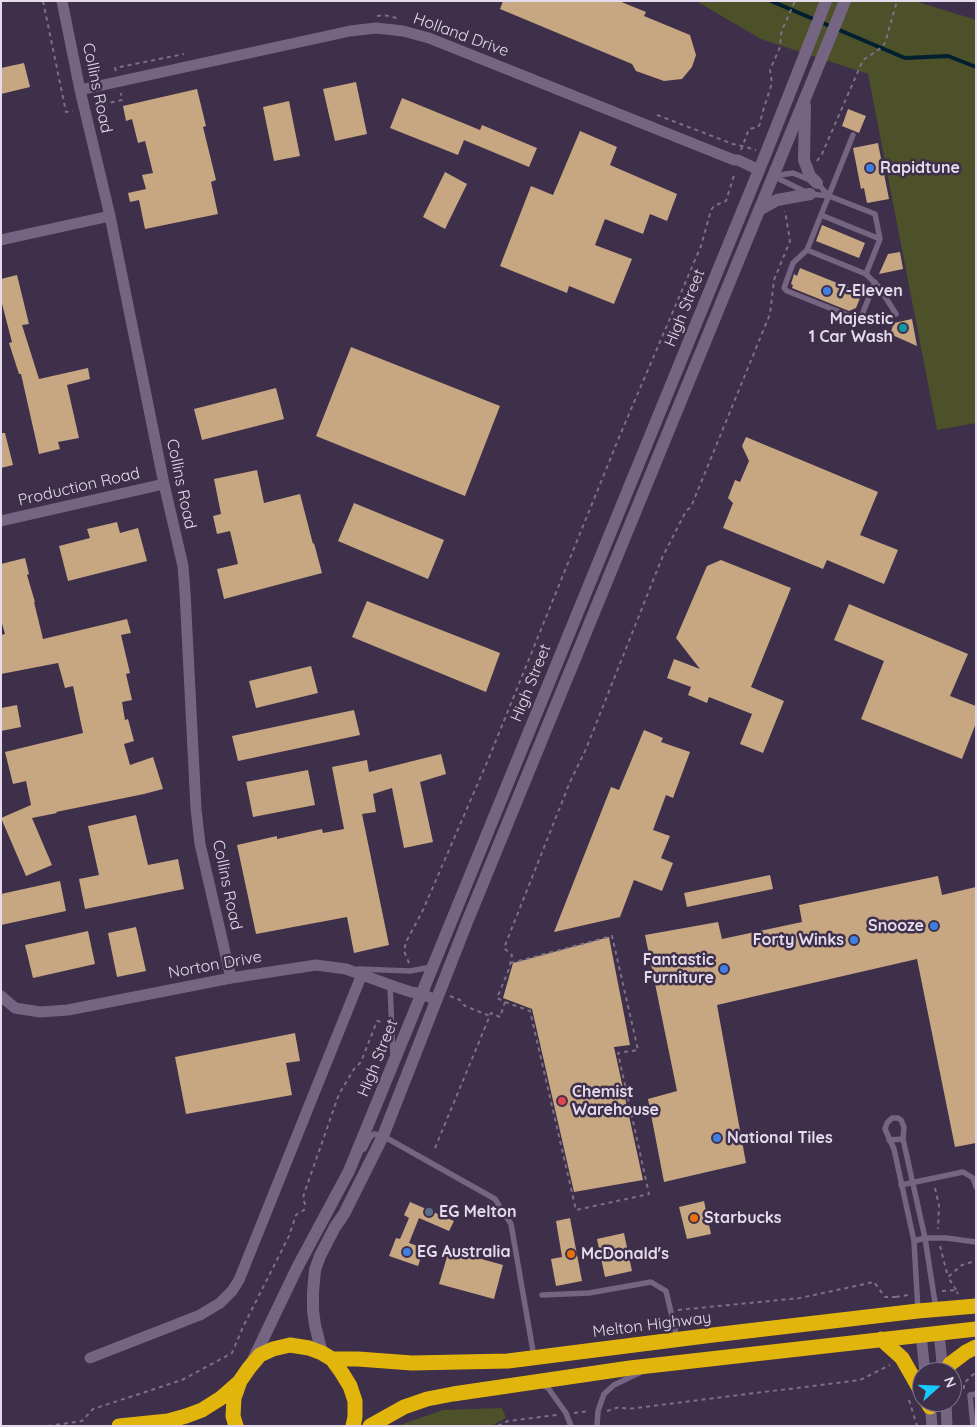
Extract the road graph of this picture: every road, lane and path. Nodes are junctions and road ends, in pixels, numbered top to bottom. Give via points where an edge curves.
1 (43, 1) edge
2 (62, 1) edge
3 (845, 1) edge
4 (897, 1) edge
5 (794, 2) edge
6 (824, 7) edge
7 (374, 17) dead end
8 (403, 20) dead end
9 (192, 53) dead end
10 (118, 81) junction
11 (80, 90) junction
12 (806, 96) junction
13 (84, 108) junction
14 (650, 113) dead end
15 (852, 135) dead end
16 (742, 146) junction
17 (766, 153) junction
18 (738, 160) junction
19 (804, 164) junction
20 (759, 170) junction
21 (773, 176) junction
22 (814, 188) junction
23 (828, 196) junction
24 (784, 198) junction
25 (759, 210) junction
26 (821, 215) junction
27 (110, 216) junction
28 (880, 239) junction
29 (1, 240) edge
30 (807, 250) junction
31 (866, 274) junction
32 (875, 282) junction
33 (896, 314) dead end
34 (164, 484) junction
35 (1, 522) edge
36 (407, 960) dead end
37 (510, 964) junction
38 (434, 966) junction
39 (346, 969) junction
40 (362, 974) junction
41 (231, 978) junction
42 (390, 985) junction
43 (422, 994) junction
44 (1, 996) edge
45 (438, 996) junction
46 (505, 1002) junction
47 (490, 1016) junction
48 (392, 1023) junction
49 (393, 1065) junction
50 (382, 1136) junction
51 (903, 1139) junction
52 (890, 1140) junction
53 (435, 1148) dead end
54 (349, 1171) junction
55 (912, 1183) junction
56 (901, 1185) junction
57 (976, 1187) edge
58 (924, 1238) junction
59 (914, 1241) junction
60 (976, 1242) edge
61 (972, 1262) dead end
62 (956, 1290) dead end
63 (542, 1295) dead end
64 (896, 1297) dead end
65 (976, 1306) edge
66 (936, 1309) junction
67 (670, 1311) junction
68 (918, 1311) junction
69 (976, 1329) edge
70 (921, 1334) junction
71 (939, 1334) junction
72 (881, 1339) junction
73 (677, 1340) junction
74 (976, 1347) edge
75 (327, 1356) junction
76 (90, 1358) dead end
77 (535, 1359) junction
78 (924, 1362) edge
79 (943, 1362) edge
80 (953, 1362) edge
81 (892, 1364) dead end
82 (654, 1365) junction
83 (249, 1368) junction
84 (912, 1376) edge
85 (240, 1381) junction
86 (536, 1382) junction
87 (976, 1394) edge
88 (598, 1411) junction
89 (930, 1412) edge
90 (946, 1412) edge
91 (566, 1414) junction
92 (48, 1426) edge
93 (119, 1426) edge
94 (236, 1426) edge
95 (352, 1426) edge
96 (370, 1426) edge
97 (498, 1426) edge
98 (571, 1426) edge
99 (597, 1426) edge
100 (932, 1426) edge
101 (947, 1426) edge
102 (973, 1426) edge

1 - 13 path via 66,112
2 - 11 street, Collins Road
3 - 12 main road, High Street
4 - 19 path via 885,43 863,60 819,159
5 - 16 path via 770,70 772,83 760,124 749,129
6 - 17 main road, High Street
7 - 8 path via 384,15
9 - 10 path via 115,68
10 - 11 street, Holland Drive
10 - 13 path via 122,100
10 - 18 street, Holland Drive via 350,31 376,28 403,31 429,38
11 - 13 street, Collins Road
12 - 19 main road
12 - 21 main road, High Street
13 - 27 street, Collins Road
14 - 16 path
15 - 23 lane
16 - 17 path
16 - 18 path
17 - 20 main road, High Street
18 - 20 street, Holland Drive
18 - 36 path via 726,201 711,210 701,246 488,760 406,942 404,952
19 - 22 main road
20 - 21 main road
20 - 38 main road, High Street
21 - 22 lane
21 - 22 lane via 793,173
21 - 25 main road, High Street
22 - 23 lane
22 - 23 lane
22 - 24 main road
23 - 26 lane
23 - 28 lane via 875,214
24 - 25 main road
24 - 37 path via 790,241 774,280 770,314 692,507 686,511 662,558 570,782 504,948 512,955
25 - 45 main road, High Street
26 - 28 lane
26 - 30 lane
27 - 29 street
27 - 34 street, Collins Road
28 - 31 lane
30 - 31 lane
30 - 32 lane via 793,263 784,288 787,291 860,320
31 - 32 lane
32 - 33 lane
34 - 35 street, Production Road
34 - 41 street, Collins Road via 185,592 200,844
37 - 46 path via 497,998
37 - 46 path via 612,936 638,1050 618,1053 649,1194 576,1210 530,1011
38 - 39 lane via 410,971
38 - 43 main road, High Street
39 - 40 street, Norton Drive
39 - 41 street, Norton Drive via 316,965
40 - 42 street, Norton Drive
40 - 76 street via 232,1291 200,1315
41 - 44 street, Norton Drive via 59,1011 15,1008
42 - 43 street, Norton Drive
42 - 48 lane
43 - 45 street, Norton Drive
43 - 49 main road, High Street
45 - 47 path via 452,996 464,1006
45 - 50 main road, High Street
46 - 47 path via 500,1017 491,1013
47 - 53 path
48 - 49 lane
48 - 92 path via 377,1021 361,1062 339,1094 304,1194 304,1210 296,1215 232,1353 182,1380 93,1409 82,1421
49 - 54 main road, High Street
50 - 54 lane via 374,1134 370,1137 356,1166
50 - 75 main road, High Street via 315,1270 315,1325
50 - 77 lane via 495,1199 503,1210 511,1224
51 - 52 lane
51 - 52 lane via 903,1122 892,1118 885,1126
51 - 55 lane
52 - 56 lane
54 - 83 main road, High Street via 296,1268
55 - 56 lane
55 - 57 lane via 964,1172 973,1178
55 - 58 lane
56 - 59 lane
58 - 59 lane
58 - 60 lane
58 - 66 lane
59 - 68 lane
61 - 62 path via 962,1264 948,1277
63 - 67 lane via 588,1293 651,1282 666,1291
64 - 67 path via 884,1297 874,1282 800,1298
65 - 66 highway, Melton Highway
66 - 68 highway, Melton Highway
66 - 71 highway
67 - 73 lane
68 - 70 highway
68 - 73 highway, Melton Highway
69 - 71 highway
70 - 71 highway
70 - 72 highway
70 - 78 street
71 - 79 street
72 - 82 highway
72 - 84 highway via 902,1358
73 - 77 highway, Melton Highway
74 - 80 highway
75 - 77 highway, Melton Highway via 412,1363
75 - 83 highway, Melton Highway via 309,1348 290,1345 260,1355
75 - 95 highway via 350,1386 355,1417
81 - 88 path via 860,1380 628,1410 619,1406
82 - 86 highway
82 - 88 lane via 614,1385 604,1394
83 - 85 highway, Melton Highway
85 - 93 highway, Melton Highway via 221,1398 186,1416
85 - 94 highway, Melton Highway via 234,1398
86 - 91 lane via 548,1388
86 - 96 highway via 427,1399 404,1407
87 - 102 lane via 970,1394
88 - 91 path
88 - 99 lane
89 - 100 street
90 - 101 street
91 - 97 path via 508,1421
91 - 98 lane

